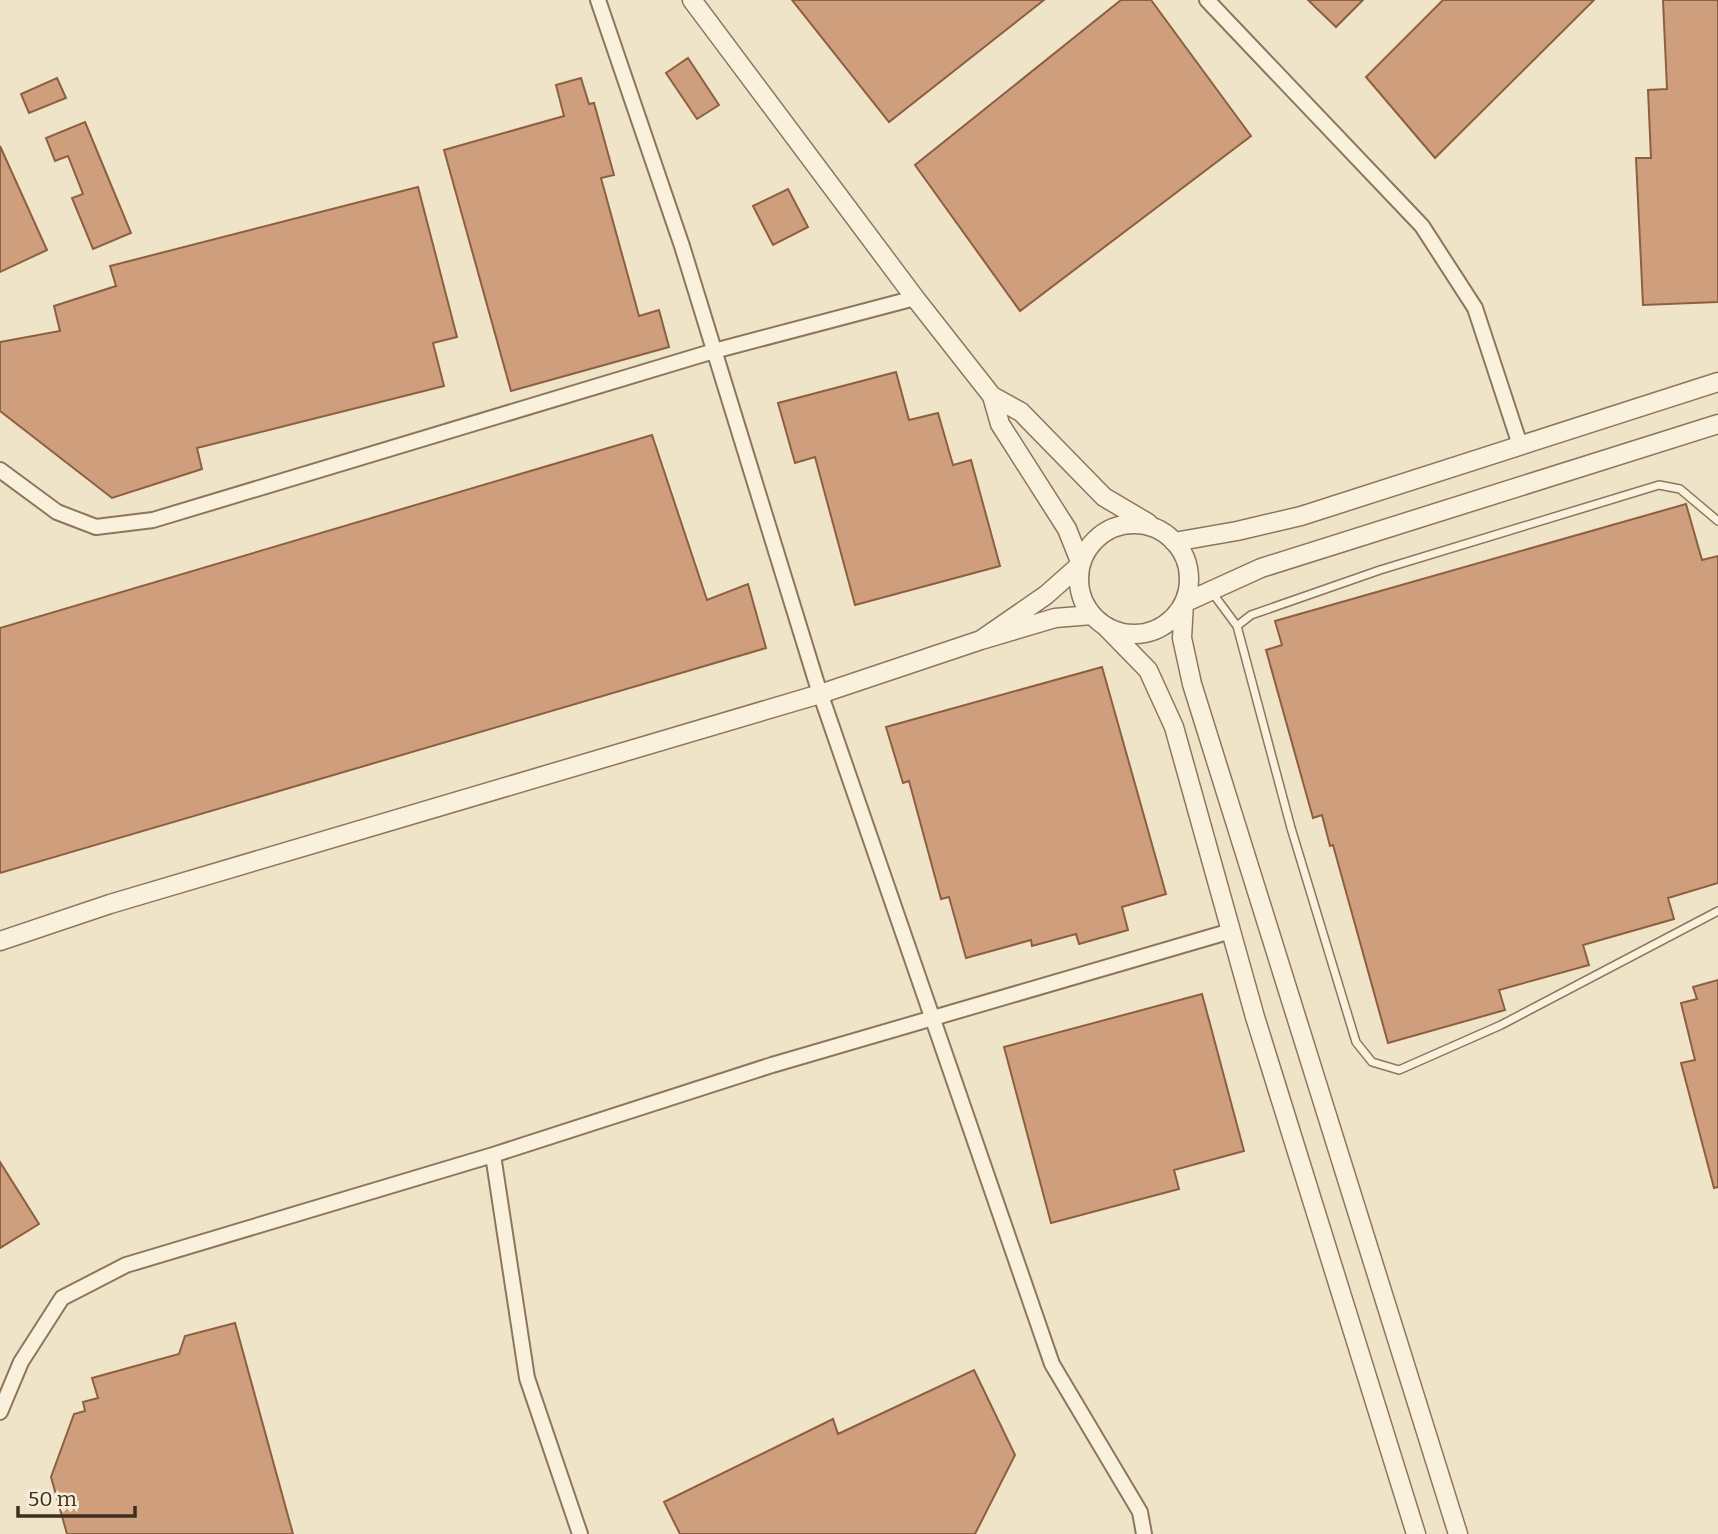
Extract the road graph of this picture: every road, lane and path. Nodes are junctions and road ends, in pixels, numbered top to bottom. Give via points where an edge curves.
1 (598, 0) edge
2 (692, 0) edge
3 (1207, 0) edge
4 (915, 298) junction
5 (714, 351) junction
6 (1718, 382) edge
7 (992, 396) junction
8 (1718, 424) edge
9 (1520, 445) junction
10 (0, 470) edge
11 (1718, 521) edge
12 (1154, 527) junction
13 (1174, 541) junction
14 (1081, 564) junction
15 (1211, 591) junction
16 (1184, 603) junction
17 (1099, 621) junction
18 (1237, 626) junction
19 (981, 640) junction
20 (820, 694) junction
21 (1718, 911) edge
22 (1231, 930) junction
23 (0, 941) edge
24 (931, 1018) junction
25 (493, 1155) junction
26 (0, 1412) edge
27 (580, 1534) edge
28 (1144, 1534) edge
29 (1416, 1534) edge
30 (1458, 1534) edge

1 - 5 street
2 - 4 street
3 - 9 street via 1422,226 1475,308
4 - 5 street
4 - 7 street
5 - 10 street via 153,520 96,527 57,512
5 - 20 street
6 - 9 street
7 - 12 street via 1021,412 1104,497
7 - 14 street via 1000,424 1067,529
8 - 15 street via 1261,568
9 - 13 street via 1301,516
11 - 18 lane via 1680,489 1658,485 1380,570 1251,615
12 - 13 street
12 - 14 street via 1117,526 1101,534 1088,547
13 - 16 street via 1188,567
14 - 17 street via 1082,600
14 - 19 street via 1046,595
15 - 16 street
15 - 18 lane
16 - 17 street via 1174,617 1142,634 1123,633
16 - 30 street via 1182,638 1192,684
17 - 19 street via 1055,618
17 - 22 street via 1148,670 1174,727
18 - 21 lane via 1291,828 1356,1042 1372,1062 1399,1070 1501,1025
19 - 20 street
20 - 23 street via 163,888
20 - 24 street
22 - 24 street
22 - 29 street
24 - 25 street
24 - 28 street via 1052,1364 1140,1512
25 - 26 street via 115,1270 62,1298 21,1362
25 - 27 street via 527,1378

